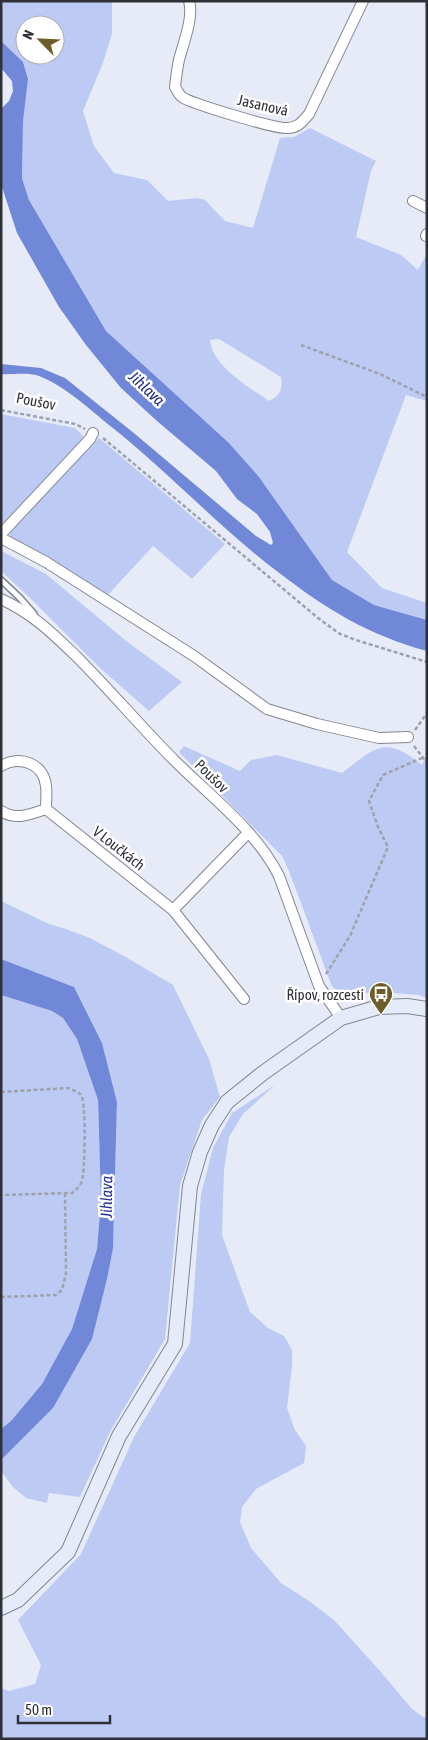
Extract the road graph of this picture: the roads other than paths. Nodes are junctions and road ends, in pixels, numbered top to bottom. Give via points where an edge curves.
1 (189, 1) edge
2 (363, 1) edge
3 (413, 201) dead end
4 (427, 208) edge
5 (93, 433) road end
6 (1, 534) edge
7 (1, 538) edge
8 (1, 580) edge
9 (1, 599) edge
10 (43, 624) junction
11 (408, 737) road end
12 (1, 766) edge
13 (46, 809) junction
14 (1, 811) edge
15 (248, 833) junction
16 (173, 910) junction
17 (244, 999) dead end
18 (427, 1009) edge
19 (341, 1018) junction
20 (1, 1608) edge

1 - 2 street, Jasanová via 188,26 175,87 182,97 234,115 287,128 299,125 308,114
3 - 4 street
5 - 6 street
7 - 11 street via 46,562 194,656 267,709 379,738
8 - 10 lane
9 - 10 street, Poušov
10 - 15 street, Poušov
12 - 13 street via 19,760 37,768 46,785
13 - 14 street via 18,817
13 - 16 street, V Loučkách
15 - 16 street
15 - 19 street, Poušov via 272,860 319,986
16 - 17 street, V Loučkách
18 - 19 street via 379,1007
19 - 20 street via 243,1087 227,1102 212,1125 190,1186 174,1344 119,1436 68,1552 18,1600

